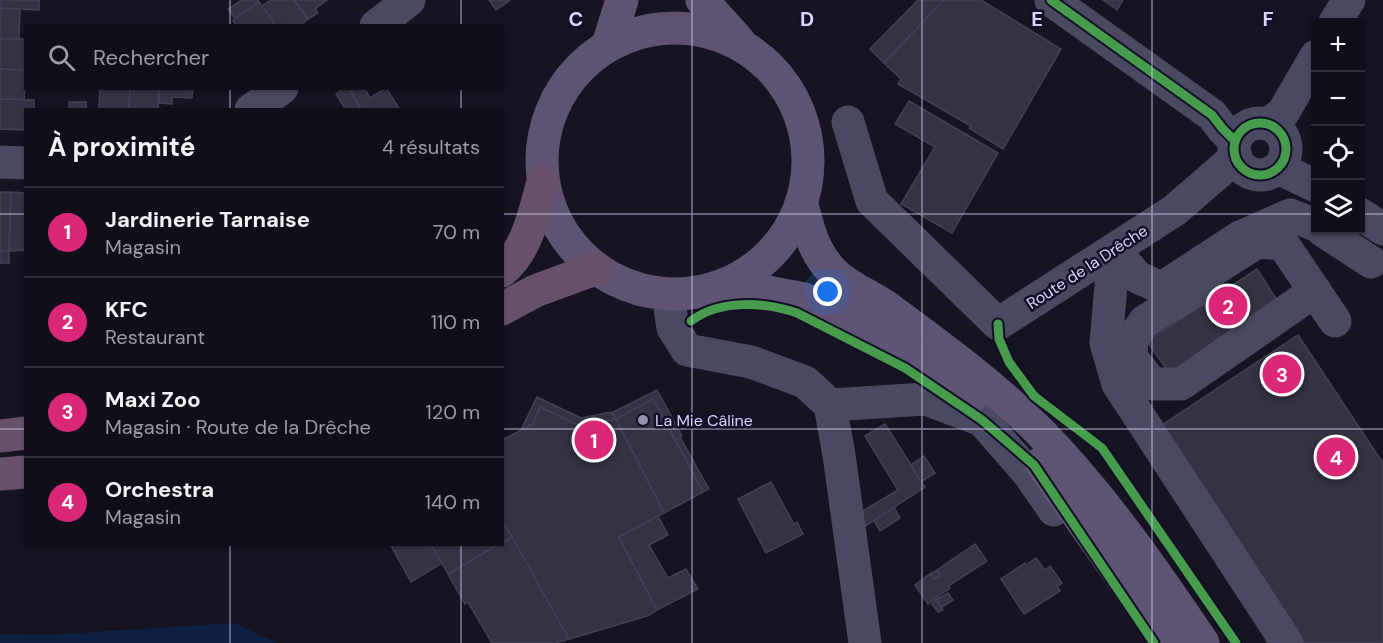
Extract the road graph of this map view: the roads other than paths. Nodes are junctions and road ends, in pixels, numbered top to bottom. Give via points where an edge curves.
1 (409, 0) edge
2 (622, 0) edge
3 (702, 0) edge
4 (1051, 0) edge
5 (1349, 0) edge
6 (1338, 18) edge
7 (379, 24) edge
8 (742, 44) junction
9 (608, 45) junction
10 (1311, 64) edge
11 (279, 90) edge
12 (254, 108) edge
13 (848, 122) dead end
14 (1256, 159) junction
15 (0, 162) edge
16 (24, 163) edge
17 (543, 182) junction
18 (1311, 183) edge
19 (802, 205) junction
20 (1365, 217) edge
21 (1311, 223) edge
22 (1383, 229) edge
23 (1328, 234) edge
24 (1249, 239) junction
25 (1114, 250) junction
26 (1371, 262) dead end
27 (595, 269) junction
28 (504, 270) edge
29 (729, 284) junction
30 (1315, 291) junction
31 (668, 295) junction
32 (504, 308) edge
33 (1335, 321) dead end
34 (830, 405) junction
35 (24, 433) edge
36 (0, 436) edge
37 (24, 472) edge
38 (0, 474) edge
39 (1105, 506) junction
40 (865, 643) edge
41 (1148, 643) edge
42 (1168, 643) edge
43 (1203, 643) edge
44 (1216, 643) edge
45 (1287, 643) edge

1 - 7 street
2 - 9 main road
3 - 8 main road
4 - 14 street via 1212,115
5 - 6 street
8 - 9 main road via 710,31 675,27 641,31
8 - 19 main road via 771,67 800,114 806,132 809,169
9 - 17 main road via 577,70 554,103 543,142
10 - 14 street via 1283,112 1268,124 1277,129 1286,147
11 - 12 street
13 - 25 street, Route de la Drêche via 872,201 998,324
14 - 18 street
14 - 25 street, Route de la Drêche
15 - 16 street
17 - 27 main road via 552,215 570,245
17 - 28 highway via 528,234
19 - 29 main road via 779,245 760,265
19 - 39 main road via 814,247 833,272 968,366 1040,432
20 - 22 street
21 - 24 street via 1290,214
23 - 26 street
24 - 25 street via 1162,288 1137,277
24 - 30 street via 1283,244
24 - 30 street via 1213,270 1202,287 1145,321 1132,339 1131,357 1152,384 1181,384
25 - 45 street via 1106,343 1118,384
27 - 31 main road via 629,288
27 - 32 highway via 535,291
29 - 31 main road via 699,293
29 - 42 main road via 804,299 887,341 990,410 1039,460
30 - 33 street
31 - 34 street via 673,328 687,350 751,362 805,382
34 - 40 street
34 - 41 street via 926,399 982,420 1029,474
35 - 36 highway
37 - 38 highway
39 - 43 main road
39 - 44 street

